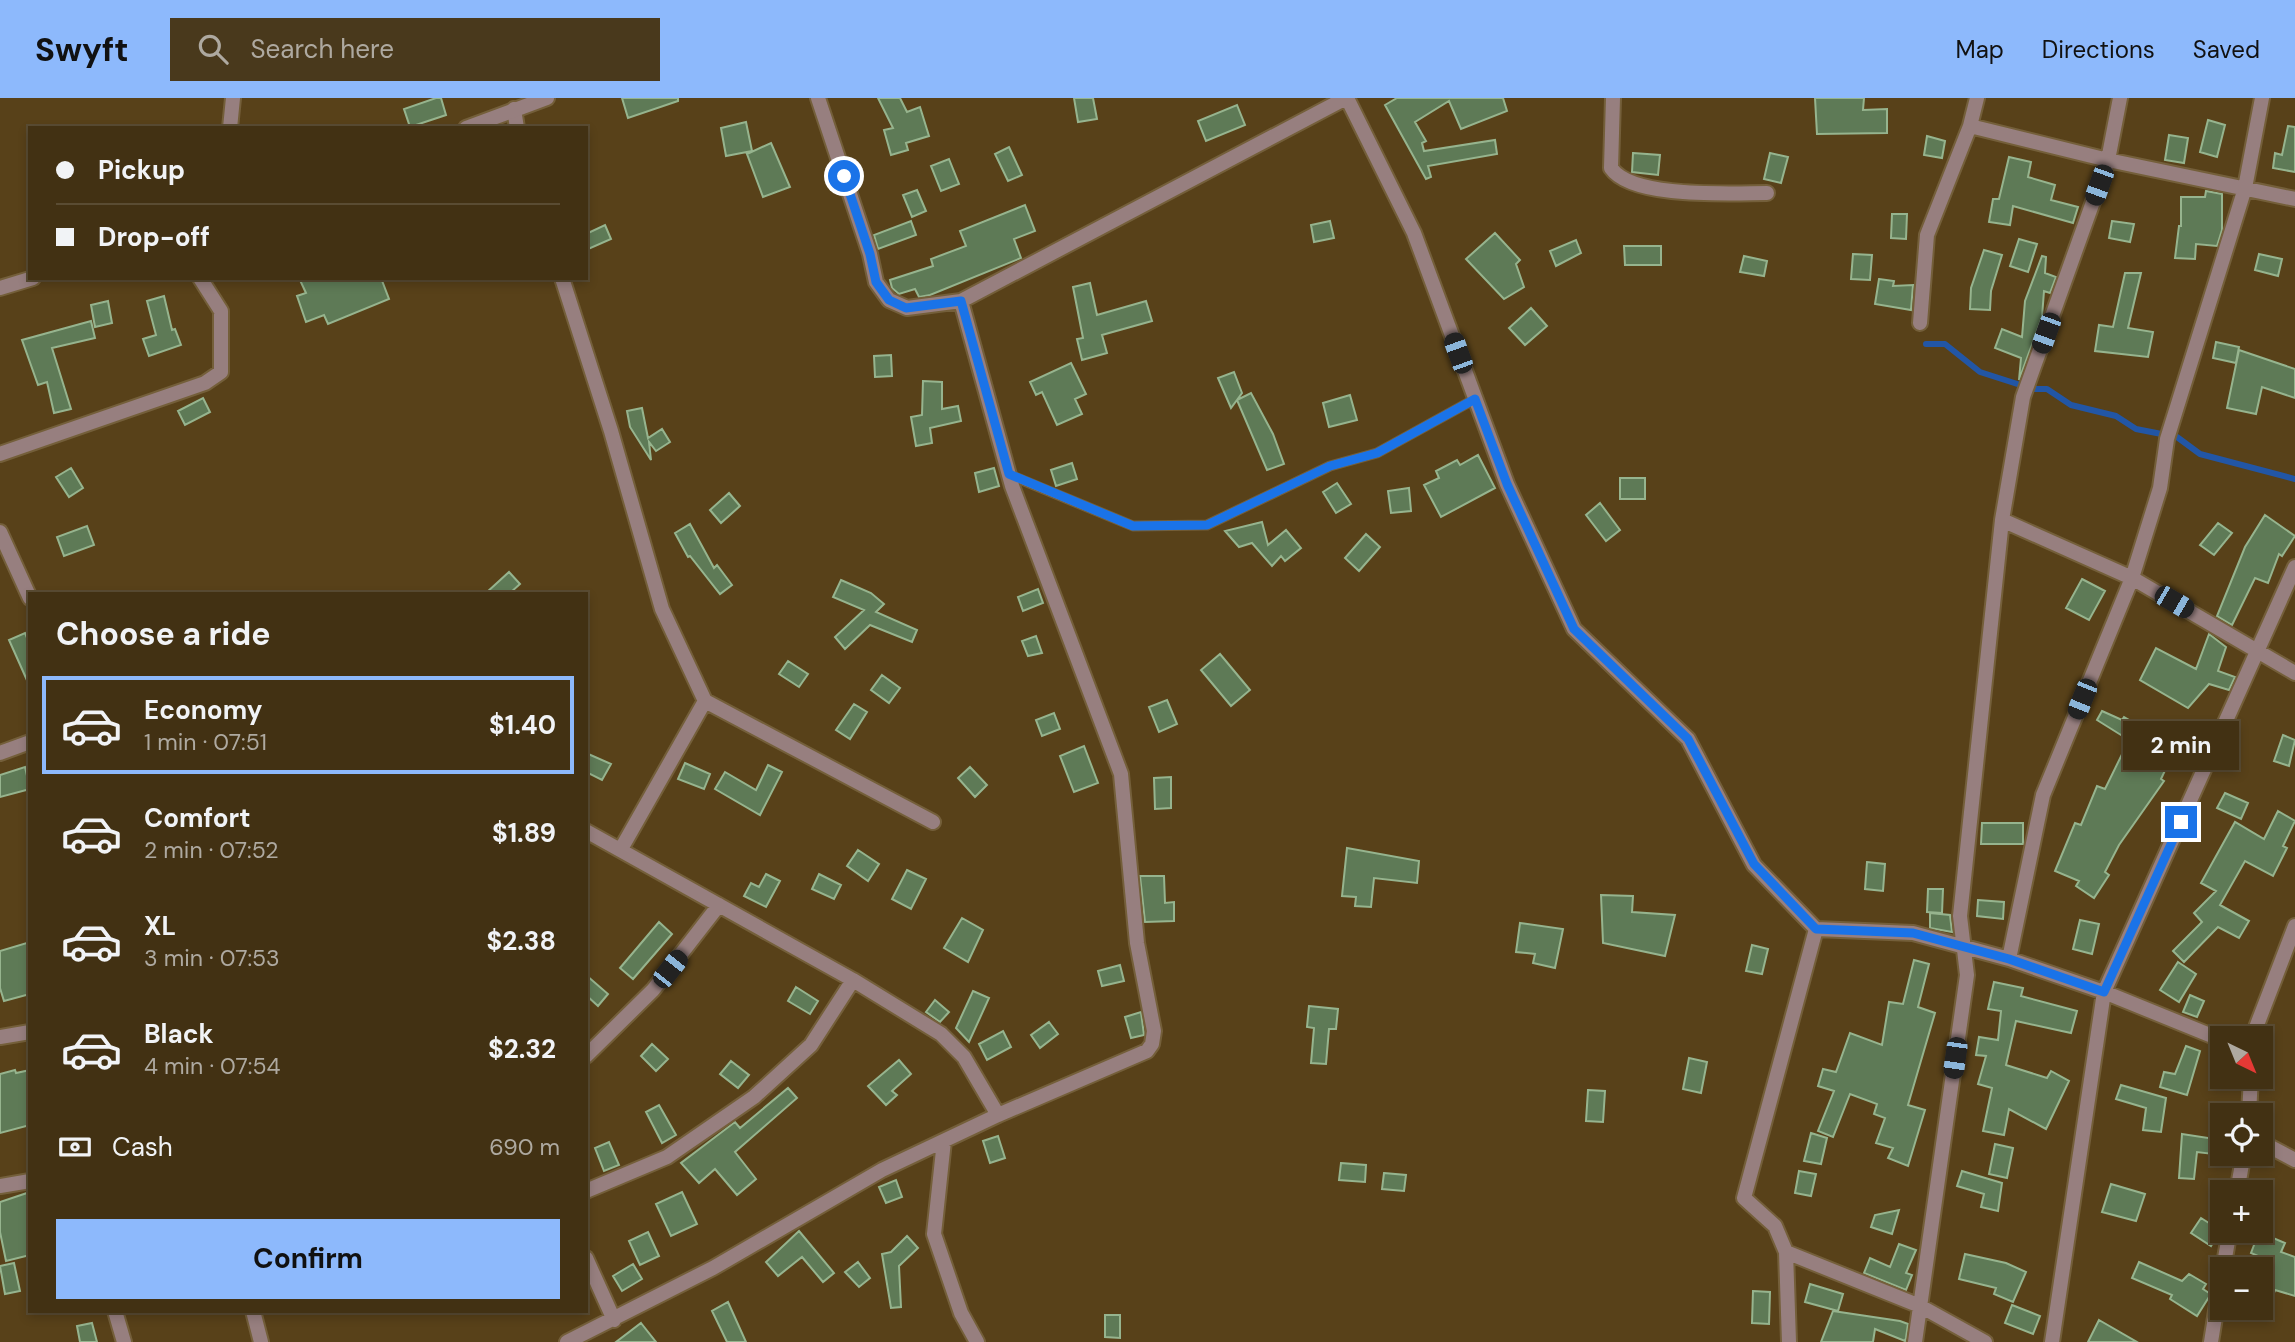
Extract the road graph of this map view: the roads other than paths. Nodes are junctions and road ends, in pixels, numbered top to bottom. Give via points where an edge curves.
1 (233, 98) edge
2 (547, 98) edge
3 (818, 98) edge
4 (1346, 98) edge
5 (1613, 98) edge
6 (1977, 98) edge
7 (2120, 98) edge
8 (2262, 98) edge
9 (514, 110) junction
10 (230, 126) edge
11 (471, 126) edge
12 (517, 126) edge
13 (1970, 127) junction
14 (2108, 160) junction
15 (2245, 188) junction
16 (1767, 193) dead end
17 (2295, 199) edge
18 (28, 280) edge
19 (201, 280) edge
20 (563, 280) edge
21 (0, 288) edge
22 (961, 301) junction
23 (1920, 323) dead end
24 (1475, 399) junction
25 (0, 454) edge
26 (1009, 474) junction
27 (2002, 520) junction
28 (0, 533) edge
29 (2295, 567) edge
30 (2132, 578) junction
31 (28, 594) edge
32 (2259, 651) junction
33 (2295, 673) edge
34 (705, 701) junction
35 (28, 743) edge
36 (0, 753) edge
37 (933, 822) dead end
38 (590, 840) edge
39 (621, 849) junction
40 (719, 905) junction
41 (2295, 926) edge
42 (1816, 929) junction
43 (1963, 947) junction
44 (2009, 959) junction
45 (853, 980) junction
46 (2104, 992) junction
47 (2257, 1026) edge
48 (28, 1032) edge
49 (2210, 1035) edge
50 (0, 1037) edge
51 (588, 1054) edge
52 (998, 1115) junction
53 (944, 1141) junction
54 (2273, 1148) edge
55 (2295, 1160) edge
56 (28, 1181) edge
57 (0, 1186) edge
58 (588, 1190) edge
59 (1786, 1252) junction
60 (588, 1262) edge
61 (1920, 1306) junction
62 (120, 1313) edge
63 (254, 1313) edge
64 (614, 1320) junction
65 (2215, 1320) edge
66 (124, 1342) edge
67 (261, 1342) edge
68 (567, 1342) edge
69 (977, 1342) edge
70 (1789, 1342) edge
71 (1915, 1342) edge
72 (1984, 1342) edge
73 (2052, 1342) edge
74 (2211, 1342) edge

1 - 10 street
2 - 9 street
3 - 22 street via 876,282 889,300 906,308
4 - 22 street
4 - 24 street via 1414,233
5 - 16 street via 1611,168 1617,177 1700,193
6 - 13 street
7 - 14 street
8 - 15 street
9 - 11 street
9 - 12 street
13 - 14 street
13 - 23 street via 1927,235
14 - 15 street
14 - 27 street via 2026,389
15 - 17 street
15 - 30 street via 2169,433 2160,488
18 - 21 street
19 - 25 street via 221,311 221,372 205,383
20 - 34 street via 662,609
22 - 26 street
24 - 26 lane via 1377,453 1330,466 1207,525 1133,526
24 - 42 street via 1507,484 1574,629 1688,739 1754,864
26 - 52 street via 1121,774 1137,943 1154,1031 1147,1051
27 - 30 street
27 - 43 street via 1960,916
28 - 31 street
29 - 32 street
30 - 32 street
30 - 44 street via 2043,795
32 - 33 street
32 - 46 street
34 - 37 street
34 - 39 street
35 - 36 street
38 - 39 street
39 - 40 street
40 - 45 street
40 - 51 street via 653,990
41 - 47 street
42 - 43 street via 1913,933
42 - 59 street via 1744,1198 1775,1226
43 - 44 street
43 - 61 street via 1967,975
44 - 46 street
45 - 52 street via 941,1034 964,1057
45 - 58 street via 811,1045 754,1097 667,1157
46 - 49 street
46 - 73 street
48 - 50 street
52 - 53 street
53 - 64 street via 882,1170
53 - 69 street via 934,1234 961,1313
54 - 55 street
56 - 57 street
59 - 61 street
59 - 70 street
60 - 64 street
61 - 71 street
61 - 72 street
62 - 66 street
63 - 67 street
64 - 68 street
65 - 74 street

